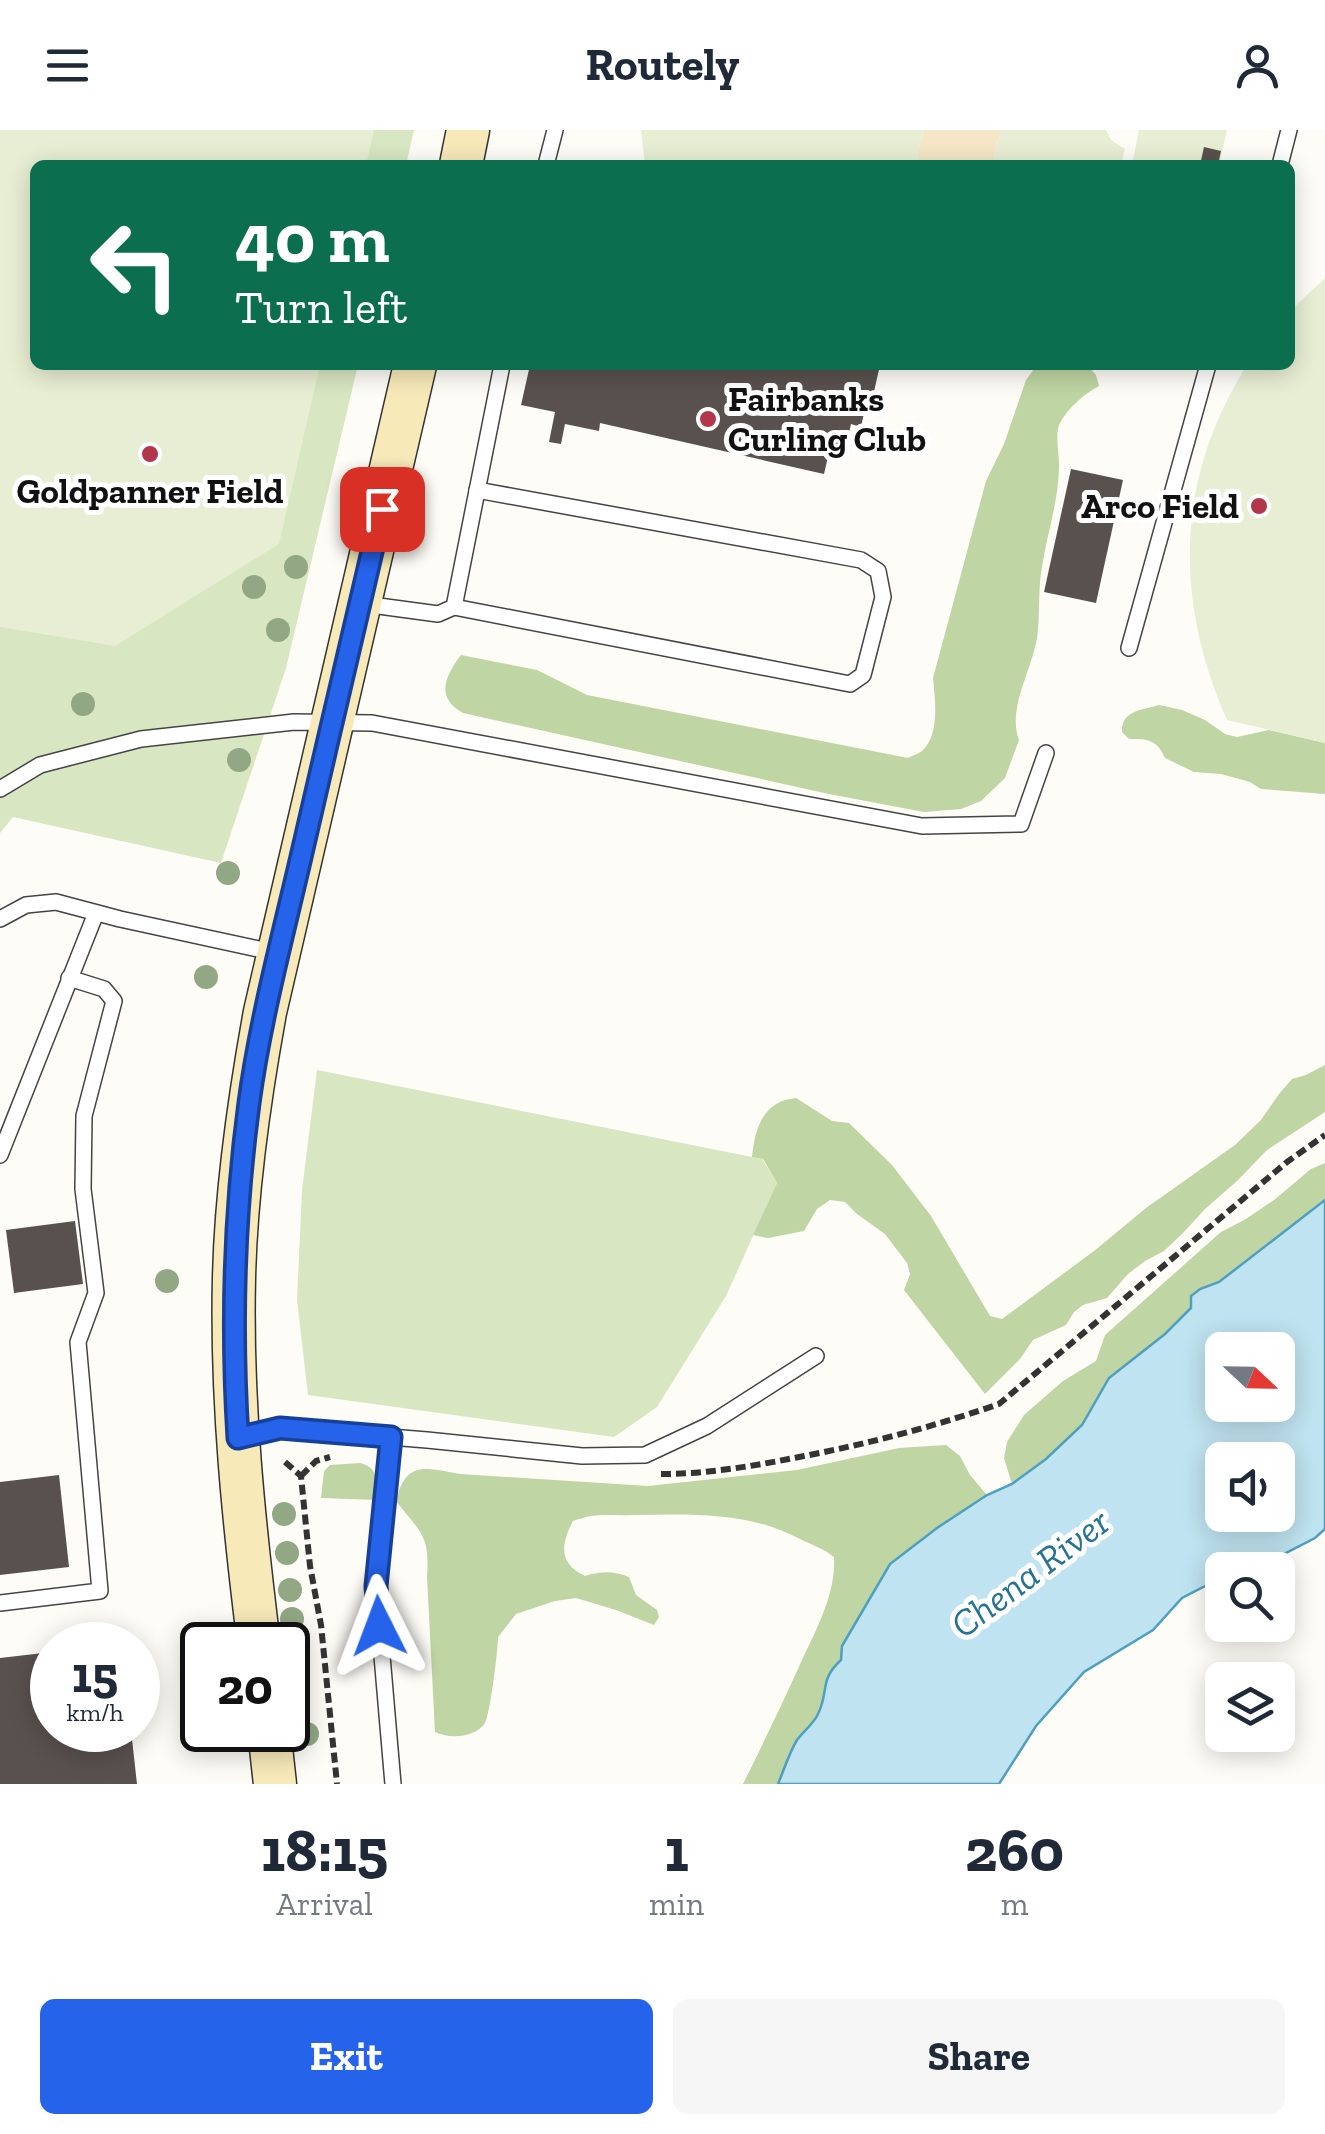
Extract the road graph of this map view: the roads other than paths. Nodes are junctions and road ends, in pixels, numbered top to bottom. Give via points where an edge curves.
1 (468, 130) edge
2 (554, 130) edge
3 (1289, 130) edge
4 (461, 160) edge
5 (547, 160) edge
6 (1281, 160) edge
7 (414, 370) edge
8 (501, 370) edge
9 (1207, 370) edge
10 (477, 490) junction
11 (360, 604) junction
12 (454, 606) junction
13 (1129, 648) dead end
14 (332, 723) junction
15 (1046, 754) dead end
16 (0, 789) edge
17 (96, 912) junction
18 (0, 919) edge
19 (279, 953) junction
20 (69, 978) junction
21 (0, 1154) edge
22 (816, 1356) dead end
23 (391, 1437) junction
24 (238, 1438) junction
25 (0, 1603) edge
26 (256, 1622) edge
27 (271, 1752) edge
28 (275, 1784) edge
29 (393, 1784) edge

1 - 4 street
2 - 5 lane
3 - 6 lane
7 - 11 street
8 - 10 lane
9 - 13 lane
10 - 12 lane
10 - 12 lane via 861,560 878,571 883,597 864,676 850,684
11 - 12 lane via 438,614
11 - 14 street
14 - 15 lane via 398,726 922,826 1021,824
14 - 16 lane via 140,739 40,765
14 - 19 street
17 - 18 lane via 56,902
17 - 19 lane
17 - 20 lane
19 - 24 street via 238,1196
20 - 21 lane
20 - 25 lane via 104,989 114,1001 84,1116 83,1189 96,1292 78,1342 100,1591
22 - 23 lane via 707,1426 645,1455 582,1456
23 - 24 lane via 280,1428
23 - 29 lane via 376,1586
24 - 26 street
27 - 28 street

